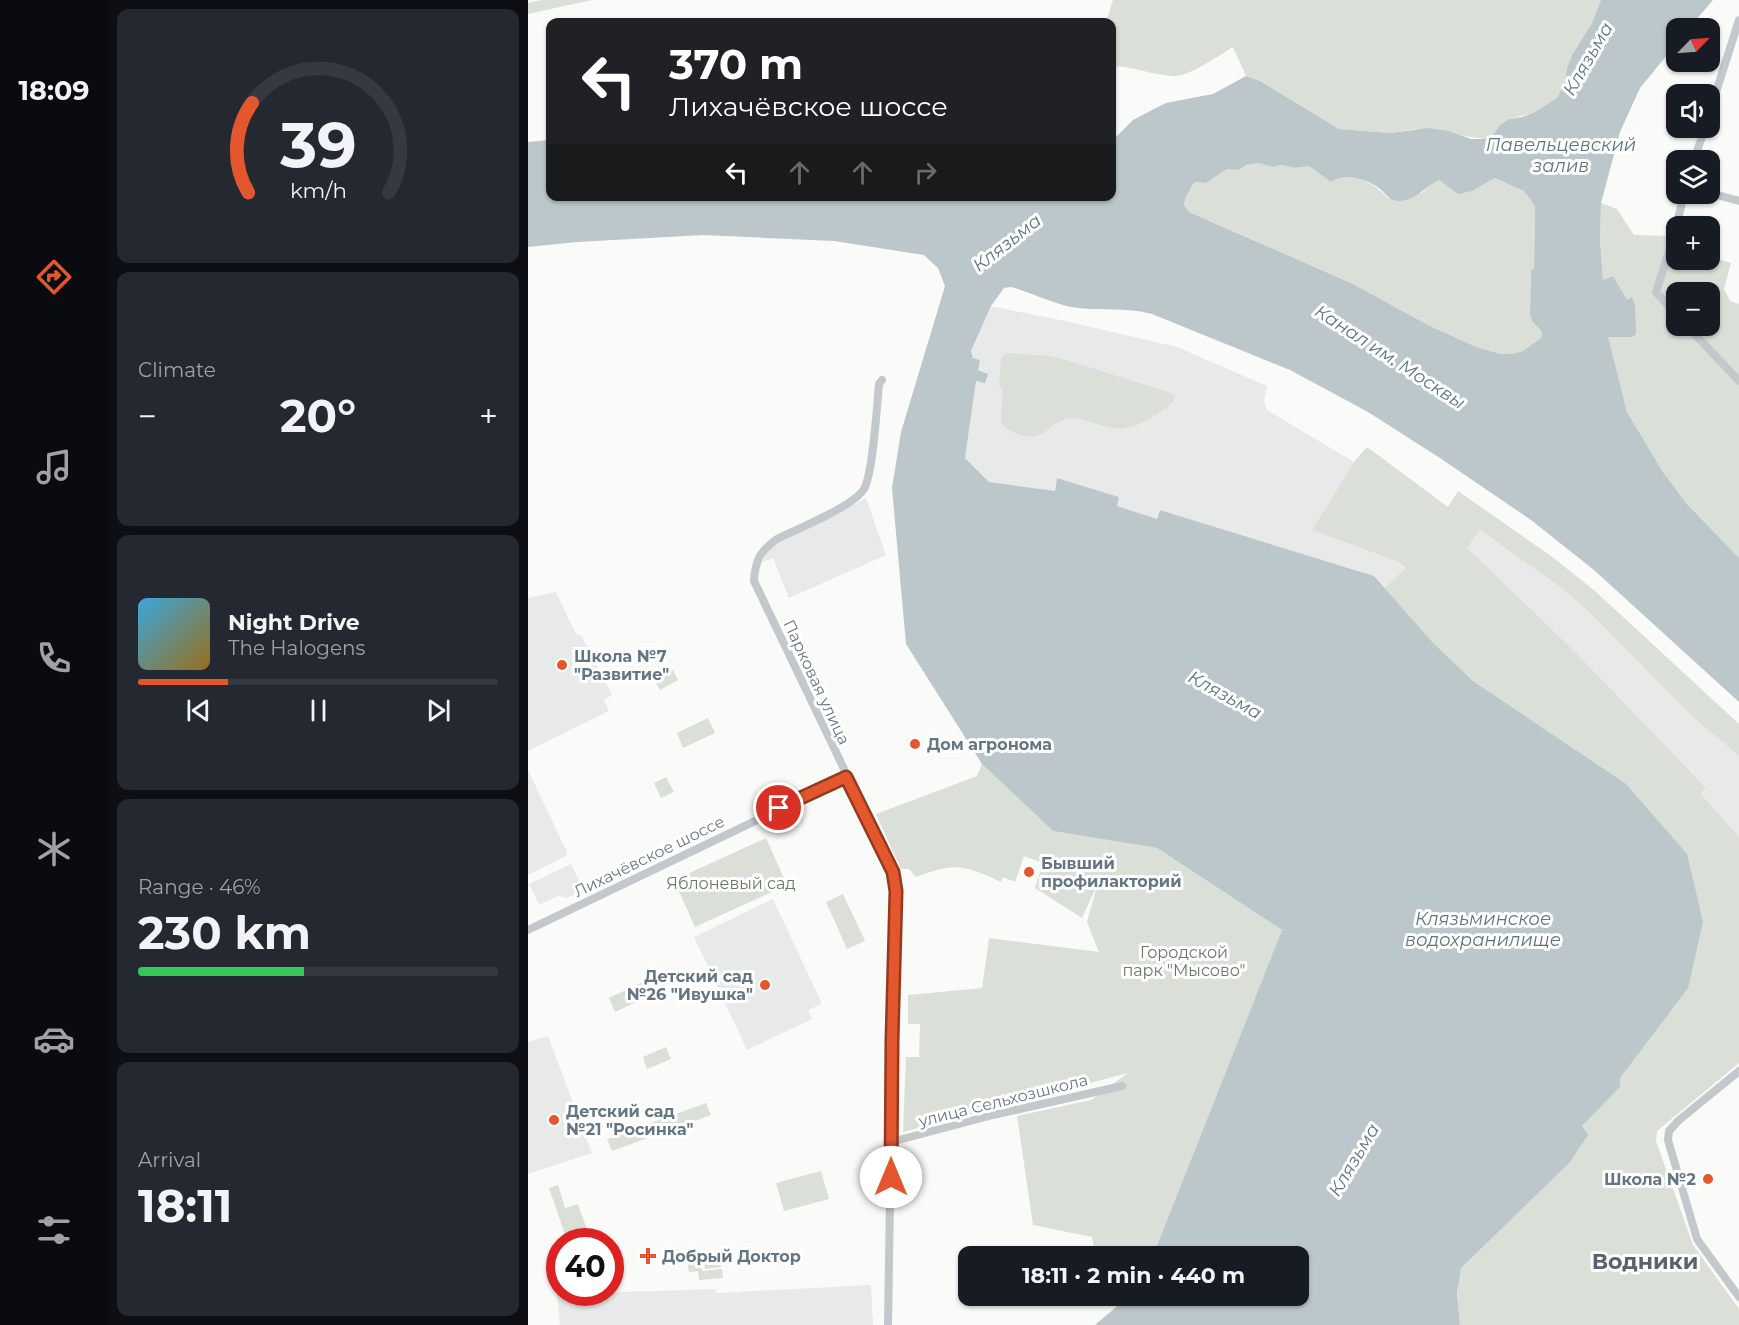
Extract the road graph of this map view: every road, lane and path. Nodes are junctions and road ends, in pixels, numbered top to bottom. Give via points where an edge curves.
1 (1739, 20) edge
2 (1719, 84) edge
3 (1720, 196) edge
4 (1739, 201) edge
5 (1682, 204) edge
6 (1666, 303) edge
7 (1696, 336) edge
8 (882, 380) dead end
9 (1739, 381) edge
10 (846, 777) junction
11 (528, 930) edge
12 (1739, 1071) edge
13 (1122, 1086) dead end
14 (891, 1142) junction
15 (1739, 1297) edge
16 (888, 1325) edge

1 - 2 street
3 - 4 street
5 - 6 street via 1656,292
7 - 9 street
8 - 10 street, Парковая улица via 865,488 855,499 765,547 757,557 754,581
10 - 11 street, Лихачёвское шоссе
10 - 14 street, Парковая улица via 895,881
12 - 15 street via 1678,1121 1669,1131 1668,1140 1697,1239
13 - 14 street, улица Сельхозшкола via 993,1114
14 - 16 street, Парковая улица

